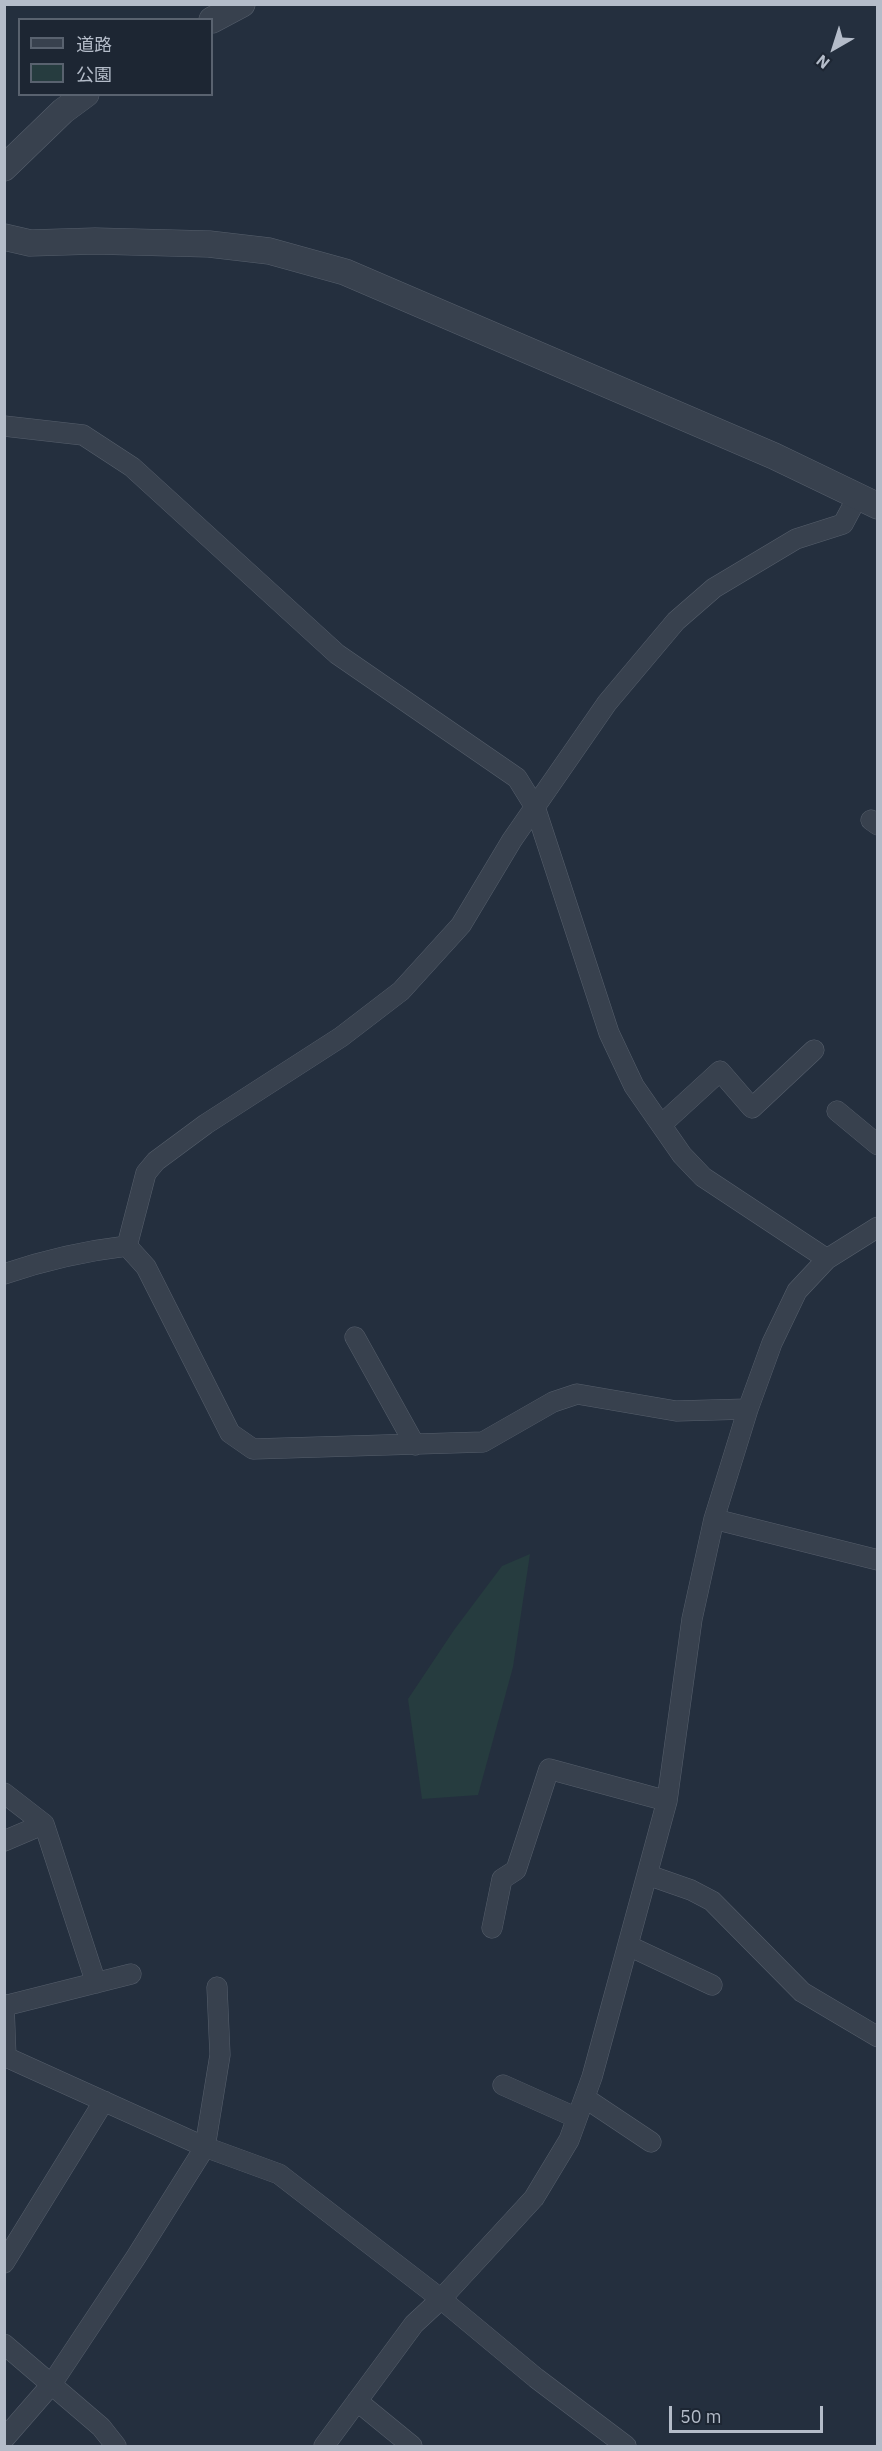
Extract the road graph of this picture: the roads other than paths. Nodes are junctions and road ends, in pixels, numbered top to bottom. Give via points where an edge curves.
1 (242, 4) edge
2 (213, 19) edge
3 (83, 96) edge
4 (4, 168) edge
5 (4, 237) edge
6 (4, 426) edge
7 (868, 501) edge
8 (535, 807) junction
9 (814, 1050) dead end
10 (837, 1111) dead end
11 (661, 1125) junction
12 (878, 1145) edge
13 (878, 1227) edge
14 (127, 1246) junction
15 (826, 1259) junction
16 (4, 1274) edge
17 (355, 1337) dead end
18 (748, 1409) junction
19 (415, 1445) junction
20 (714, 1519) junction
21 (878, 1560) edge
22 (4, 1793) edge
23 (667, 1801) junction
24 (44, 1824) junction
25 (4, 1841) edge
26 (648, 1875) junction
27 (492, 1928) dead end
28 (629, 1946) junction
29 (131, 1974) dead end
30 (96, 1983) junction
31 (712, 1985) dead end
32 (218, 1987) dead end
33 (5, 2006) edge
34 (878, 2037) edge
35 (5, 2059) edge
36 (503, 2085) dead end
37 (585, 2098) junction
38 (104, 2101) junction
39 (577, 2118) junction
40 (651, 2142) dead end
41 (205, 2147) junction
42 (4, 2263) edge
43 (441, 2299) junction
44 (4, 2344) edge
45 (51, 2385) junction
46 (357, 2401) junction
47 (4, 2439) edge
48 (116, 2446) edge
49 (324, 2446) edge
50 (412, 2446) edge
51 (626, 2446) edge

1 - 2 street
3 - 4 street
5 - 7 street via 30,243 209,244 269,251 345,272 774,456
6 - 8 street via 83,435 132,467 337,654 517,778
7 - 8 street via 843,524 796,539 714,588 676,621 607,703
8 - 11 street via 609,1033 634,1086
8 - 14 street via 461,925 401,991 341,1037 156,1161 146,1173
9 - 11 street via 752,1108 720,1071
10 - 12 street
11 - 15 street via 703,1177
13 - 15 street
14 - 16 street via 47,1260
14 - 19 street via 146,1267 231,1433 253,1449
15 - 18 street via 797,1291 772,1343
17 - 19 street
18 - 19 street via 676,1411 577,1394 553,1402 483,1442
18 - 20 street
20 - 21 street
20 - 23 street via 692,1619
22 - 24 street
23 - 26 street
23 - 27 street via 549,1769 516,1870 502,1879
24 - 25 street
24 - 30 street
26 - 28 street
26 - 34 street via 712,1901 802,1992
28 - 31 street
28 - 37 street
29 - 30 street
30 - 33 street
32 - 41 street via 220,2055
33 - 35 street
35 - 38 street
36 - 39 street
37 - 39 street
37 - 40 street
38 - 41 street
38 - 42 street
39 - 43 street via 569,2140 534,2199
41 - 43 street via 279,2174
41 - 45 street
43 - 46 street via 414,2325
43 - 51 street
44 - 45 street
45 - 47 street
45 - 48 street via 101,2427
46 - 49 street
46 - 50 street

